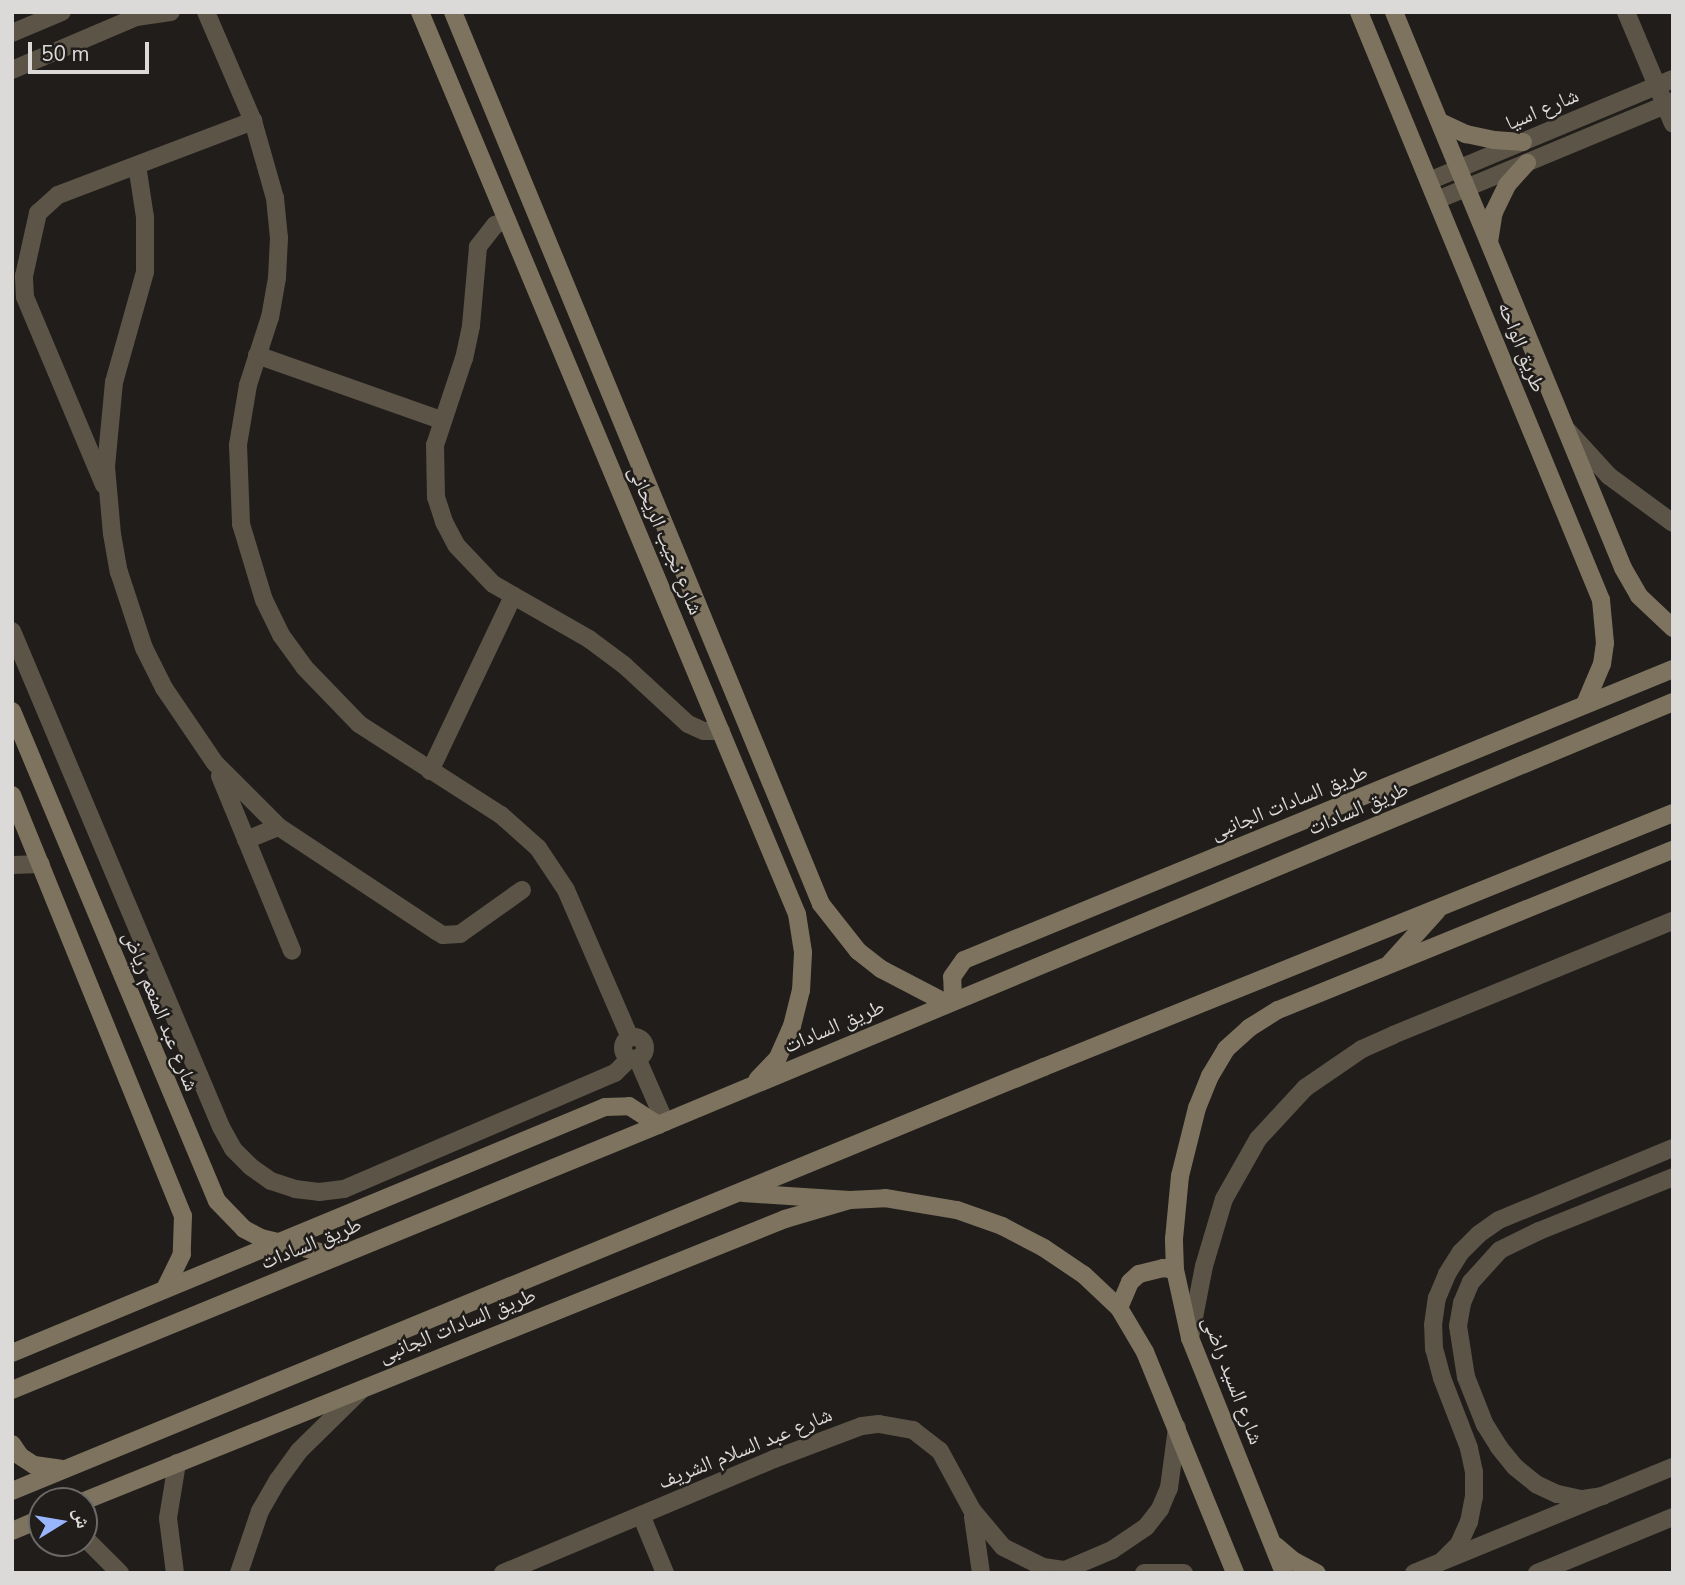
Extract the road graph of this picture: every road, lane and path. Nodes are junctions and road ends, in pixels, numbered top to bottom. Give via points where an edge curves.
1 (62, 12) edge
2 (171, 12) edge
3 (206, 12) edge
4 (420, 12) edge
5 (453, 12) edge
6 (1359, 12) edge
7 (1394, 12) edge
8 (1626, 12) edge
9 (12, 33) edge
10 (12, 70) edge
11 (1665, 82) edge
12 (1669, 104) edge
13 (253, 121) junction
14 (1440, 122) junction
15 (1673, 124) edge
16 (1523, 142) junction
17 (1527, 163) junction
18 (137, 165) junction
19 (1459, 169) junction
20 (1429, 181) junction
21 (1467, 188) junction
22 (1437, 200) junction
23 (507, 220) junction
24 (1489, 242) junction
25 (562, 275) junction
26 (535, 286) junction
27 (20, 311) edge
28 (257, 355) junction
29 (442, 420) junction
30 (1568, 431) junction
31 (107, 440) junction
32 (87, 445) junction
33 (108, 494) junction
34 (1673, 523) edge
35 (1618, 555) junction
36 (1589, 567) junction
37 (513, 596) junction
38 (1673, 628) edge
39 (12, 631) edge
40 (1673, 669) edge
41 (1673, 702) edge
42 (1585, 704) junction
43 (12, 711) edge
44 (721, 731) junction
45 (215, 763) junction
46 (429, 771) junction
47 (12, 795) edge
48 (1673, 813) edge
49 (279, 827) junction
50 (246, 840) junction
51 (1673, 850) edge
52 (41, 864) junction
53 (12, 865) edge
54 (522, 890) dead end
55 (821, 904) junction
56 (1440, 907) junction
57 (797, 914) junction
58 (1673, 921) edge
59 (292, 951) dead end
60 (1385, 968) junction
61 (950, 1002) junction
62 (634, 1058) junction
63 (753, 1085) junction
64 (662, 1124) junction
65 (1673, 1148) edge
66 (204, 1173) junction
67 (1673, 1177) edge
68 (174, 1186) junction
69 (739, 1192) junction
70 (850, 1199) junction
71 (280, 1244) junction
72 (337, 1256) junction
73 (1175, 1270) junction
74 (165, 1289) junction
75 (1119, 1308) junction
76 (1190, 1338) junction
77 (12, 1353) edge
78 (20, 1386) edge
79 (366, 1386) junction
80 (12, 1403) edge
81 (1177, 1428) junction
82 (12, 1444) edge
83 (177, 1463) junction
84 (1673, 1467) edge
85 (66, 1469) junction
86 (12, 1491) edge
87 (98, 1495) edge
88 (1603, 1496) junction
89 (972, 1510) junction
90 (641, 1516) junction
91 (1673, 1517) edge
92 (1273, 1544) junction
93 (98, 1551) edge
94 (1442, 1561) junction
95 (1072, 1570) edge
96 (120, 1573) edge
97 (174, 1573) edge
98 (239, 1573) edge
99 (503, 1573) edge
100 (665, 1573) edge
101 (981, 1573) edge
102 (1144, 1573) edge
103 (1184, 1573) edge
104 (1235, 1573) edge
105 (1284, 1573) edge
106 (1317, 1573) edge
107 (1414, 1573) edge
108 (1537, 1573) edge

1 - 9 street
2 - 10 street via 136,17
3 - 13 street
4 - 23 street, شارع نجيب الريحانى
5 - 25 street, شارع نجيب الريحانى
6 - 20 street, طريق الواحه
7 - 14 street, طريق الواحه
8 - 11 street
11 - 12 street
11 - 16 street, شارع اسيا
12 - 15 street
12 - 17 street, شارع اسيا
13 - 18 street
13 - 28 street via 275,198 279,238 270,317
14 - 16 street via 1476,136
14 - 19 street, طريق الواحه
16 - 19 street, شارع اسيا
17 - 21 street, شارع اسيا
17 - 24 street via 1494,212
18 - 27 street via 58,195 38,212
18 - 31 street via 145,216 145,272 117,373
19 - 20 street, شارع اسيا
19 - 21 street, طريق الواحه
20 - 22 street, طريق الواحه
21 - 22 street, شارع اسيا
21 - 24 street, طريق الواحه
22 - 36 street, طريق الواحه
23 - 26 street, شارع نجيب الريحانى
23 - 29 street via 495,225 478,247 471,326
24 - 30 street, طريق الواحه
25 - 26 street
25 - 55 street, شارع نجيب الريحانى
26 - 44 street, شارع نجيب الريحانى
27 - 32 street
28 - 29 street
28 - 46 street via 241,415 237,485 241,524 264,600 282,635 329,697 359,724
29 - 37 street via 433,471 444,522 472,565
30 - 34 street via 1609,476
30 - 35 street, طريق الواحه
31 - 32 street
31 - 33 street
32 - 33 street
33 - 45 street via 119,572 144,648 181,717
35 - 36 street
35 - 38 street, طريق الواحه via 1639,596
36 - 42 street, طريق الواحه via 1601,600 1605,643 1602,664
37 - 44 street via 589,639 688,724 704,731
37 - 46 street
39 - 62 street via 221,1127 233,1149 271,1181 319,1192 344,1189 615,1073
40 - 42 street, طريق السادات الجانبى
41 - 61 street, طريق السادات
42 - 61 street, طريق السادات الجانبى via 964,960 952,977
43 - 66 street, شارع عبد المنعم رياض
44 - 57 street, شارع نجيب الريحانى
45 - 49 street
45 - 50 street
46 - 62 street via 500,815 553,868 630,1038 623,1048
47 - 52 street
48 - 56 street
49 - 50 street
49 - 54 street via 443,935 460,934
50 - 59 street
51 - 60 street
52 - 53 street
52 - 68 street
55 - 57 street
55 - 61 street, شارع نجيب الريحانى via 858,951 881,969
56 - 60 street
56 - 69 street
57 - 63 street, شارع نجيب الريحانى via 802,990 776,1059
58 - 76 street via 1393,1035 1342,1061 1305,1088 1258,1139 1224,1199 1204,1266
60 - 73 street, شارع السيد راضى via 1278,1010 1226,1049 1197,1108 1180,1176
61 - 63 street, طريق السادات
62 - 64 street
63 - 64 street, طريق السادات
64 - 71 street via 629,1107 605,1107
64 - 72 street, طريق السادات
65 - 94 street via 1500,1220 1470,1243 1447,1274 1437,1298 1434,1349 1469,1448 1474,1497 1459,1545
66 - 68 street via 191,1184
66 - 71 street, شارع عبد المنعم رياض via 229,1217 244,1229
67 - 88 street via 1500,1250 1471,1282 1462,1303 1458,1326 1466,1377 1479,1413 1499,1447 1515,1467 1557,1494 1581,1499
68 - 74 street via 185,1235 182,1254
69 - 70 street
69 - 85 street
70 - 75 street via 920,1202 1002,1227 1045,1248 1084,1275
70 - 79 street, طريق السادات الجانبى via 785,1219
71 - 72 street, شارع عبد المنعم رياض
71 - 74 street
72 - 78 street, طريق السادات
73 - 75 street via 1139,1274 1130,1282
73 - 76 street, شارع السيد راضى
74 - 77 street
75 - 81 street via 1145,1352
76 - 92 street, شارع السيد راضى
78 - 80 street
79 - 83 street, طريق السادات الجانبى
79 - 98 street via 299,1451 278,1480 260,1511
81 - 95 street via 1170,1489 1160,1509 1127,1541
81 - 104 street
82 - 85 street via 34,1465
83 - 87 street, طريق السادات الجانبى
83 - 97 street via 168,1518
84 - 88 street
85 - 86 street
88 - 94 street
89 - 90 street, شارع عبد السلام الشريف via 940,1451 928,1439 913,1430 879,1424 846,1431
89 - 95 street, شارع عبد السلام الشريف via 1003,1547 1043,1567
89 - 101 street, شارع عبد السلام الشريف
90 - 99 street, شارع عبد السلام الشريف
90 - 100 street
91 - 108 street
92 - 105 street, شارع السيد راضى
92 - 106 street
93 - 96 street
94 - 107 street
102 - 103 street

